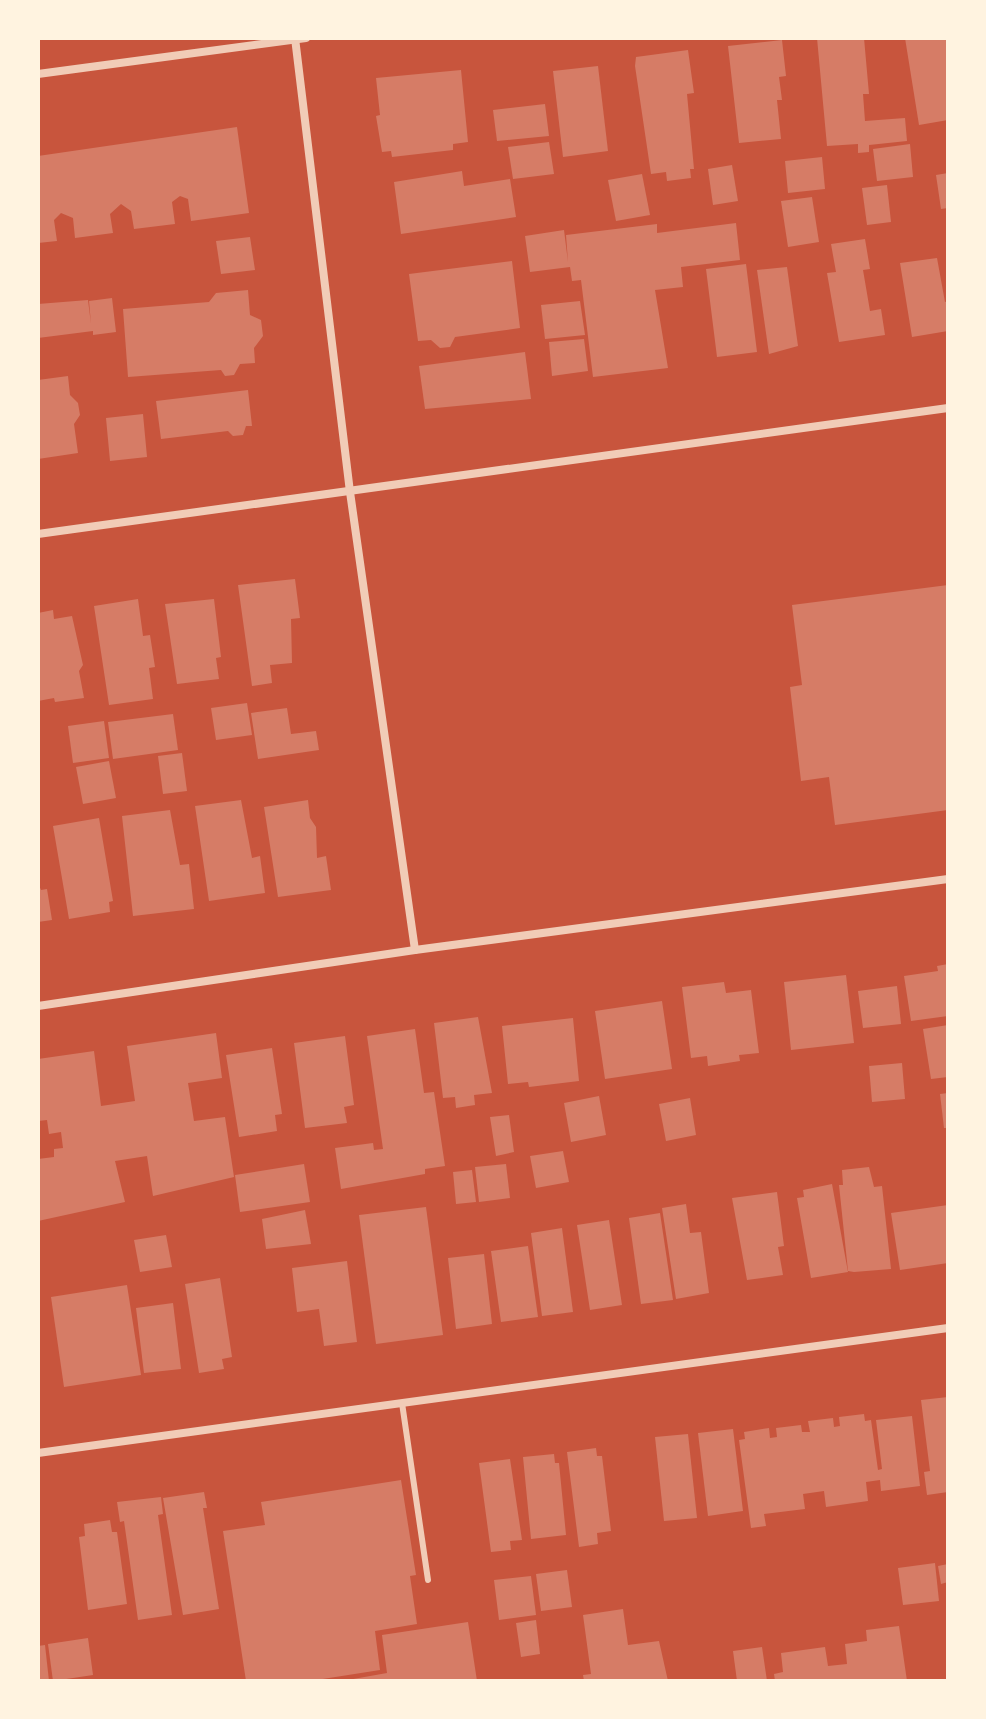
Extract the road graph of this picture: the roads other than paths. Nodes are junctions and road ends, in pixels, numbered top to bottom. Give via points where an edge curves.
1 (306, 38) edge
2 (295, 39) edge
3 (38, 74) edge
4 (948, 408) edge
5 (350, 492) junction
6 (38, 534) edge
7 (948, 879) edge
8 (415, 950) junction
9 (38, 1006) edge
10 (948, 1328) edge
11 (402, 1403) junction
12 (38, 1453) edge
13 (428, 1580) dead end

1 - 2 street
2 - 3 street
2 - 5 street
4 - 5 street
5 - 6 street
5 - 8 street
7 - 8 street
8 - 9 street
10 - 11 street
11 - 12 street
11 - 13 lane

